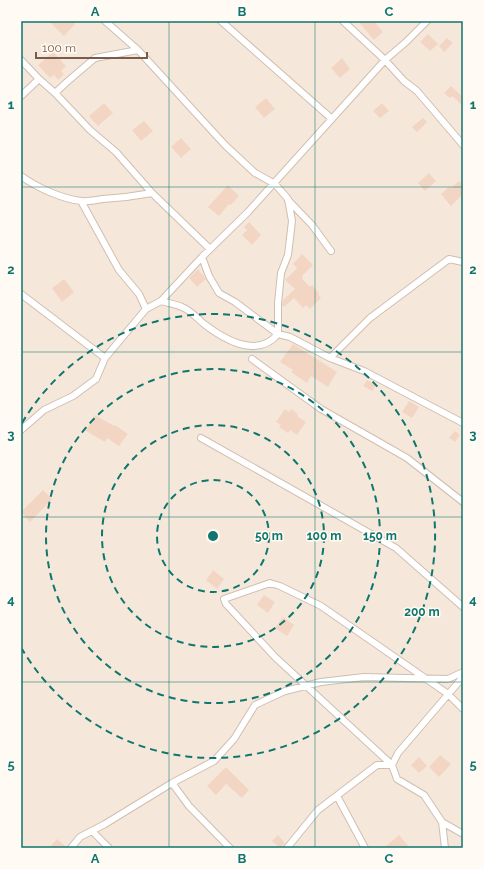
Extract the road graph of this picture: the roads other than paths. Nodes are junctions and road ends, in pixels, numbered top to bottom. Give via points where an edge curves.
1 (105, 21) edge
2 (220, 21) edge
3 (344, 21) edge
4 (427, 21) edge
5 (138, 50) junction
6 (21, 60) edge
7 (385, 60) junction
8 (40, 79) junction
9 (55, 93) junction
10 (21, 96) edge
11 (332, 118) junction
12 (463, 145) edge
13 (21, 176) edge
14 (274, 184) junction
15 (152, 193) junction
16 (288, 199) junction
17 (81, 201) junction
18 (210, 249) junction
19 (331, 250) dead end
20 (202, 257) junction
21 (463, 262) edge
22 (21, 294) edge
23 (161, 301) junction
24 (146, 309) junction
25 (278, 334) junction
26 (105, 358) junction
27 (330, 358) junction
28 (252, 359) dead end
29 (463, 423) edge
30 (21, 430) edge
31 (201, 438) dead end
32 (463, 502) edge
33 (463, 607) edge
34 (463, 672) edge
35 (463, 676) edge
36 (426, 679) junction
37 (305, 686) junction
38 (448, 694) junction
39 (463, 709) edge
40 (392, 765) junction
41 (172, 783) junction
42 (337, 796) junction
43 (442, 822) junction
44 (92, 831) junction
45 (463, 834) edge
46 (71, 848) edge
47 (109, 848) edge
48 (230, 848) edge
49 (287, 848) edge
50 (365, 848) edge
51 (445, 848) edge

1 - 5 street
2 - 11 street
3 - 7 street
4 - 7 street
5 - 9 street via 95,58
5 - 14 street via 225,146 255,174
6 - 8 street
7 - 11 street
7 - 12 street via 404,81 418,91
8 - 9 street
8 - 10 street
9 - 15 street via 90,130 116,152
11 - 14 street
13 - 17 street via 43,189
14 - 16 street
14 - 18 street
15 - 17 street
15 - 18 street
16 - 19 street via 312,224
16 - 25 street via 292,221 288,255 281,273
17 - 24 street via 119,270 139,294
18 - 20 street
20 - 23 street
20 - 25 street via 219,293
21 - 27 street via 449,259 418,281 370,318
22 - 26 street
23 - 24 street
23 - 25 street via 183,307 234,343 254,347 272,341
24 - 26 street
25 - 27 street via 290,337
26 - 30 street via 96,379 73,396 44,410
27 - 29 street via 364,371
28 - 32 street via 321,409 407,458
31 - 33 street via 396,548
34 - 36 street via 448,679
35 - 38 street
36 - 37 street via 364,677
36 - 37 street via 321,606 280,586 270,583 224,599 274,657
36 - 38 street
37 - 40 street
37 - 41 street via 286,691 255,705 234,739 214,761
38 - 39 street
38 - 40 street via 398,753
40 - 42 street via 377,765
40 - 43 street via 397,779 424,795
41 - 44 street
41 - 48 street
42 - 49 street via 318,810
42 - 50 street
43 - 45 street
43 - 51 street
44 - 46 street via 80,837
44 - 47 street

